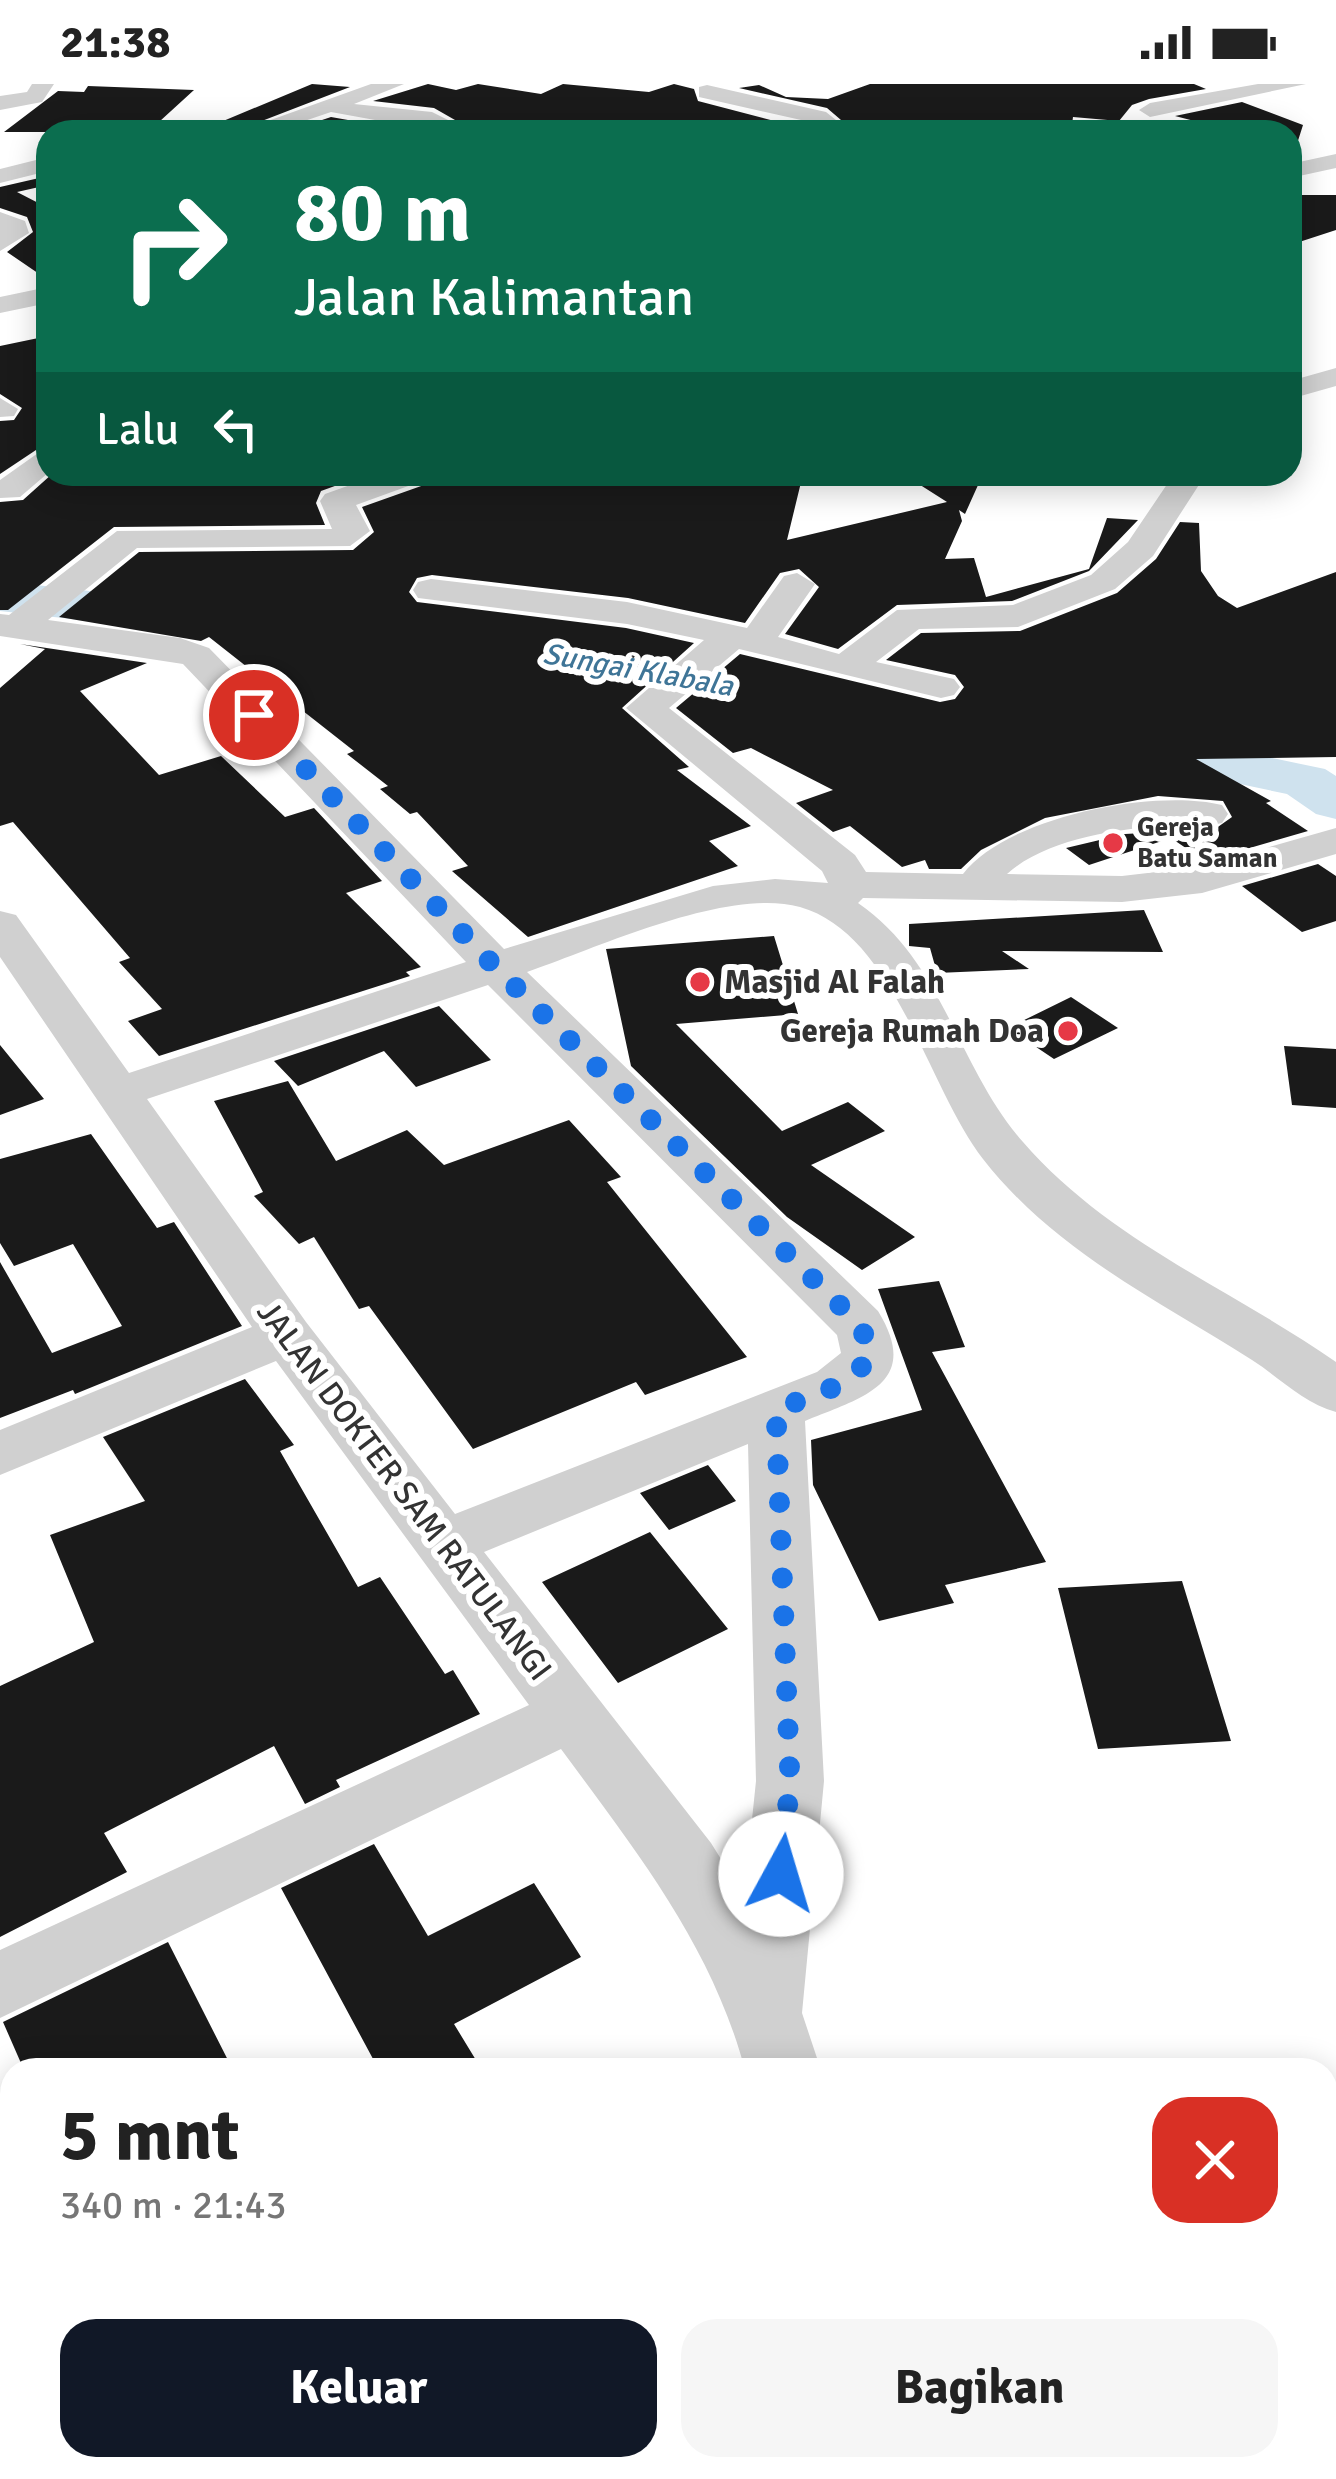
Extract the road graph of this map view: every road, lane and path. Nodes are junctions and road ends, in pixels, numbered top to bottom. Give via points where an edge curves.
1 (43, 84) edge
2 (393, 84) edge
3 (1295, 84) edge
4 (707, 92) dead end
5 (0, 103) edge
6 (321, 110) junction
7 (1150, 110) dead end
8 (288, 120) edge
9 (420, 120) edge
10 (816, 120) edge
11 (1336, 161) edge
12 (36, 167) edge
13 (1302, 168) edge
14 (0, 176) edge
15 (0, 220) edge
16 (0, 243) edge
17 (36, 298) edge
18 (0, 305) edge
19 (1336, 377) edge
20 (1302, 387) edge
21 (36, 466) edge
22 (379, 486) edge
23 (1182, 486) edge
24 (8, 490) dead end
25 (797, 584) dead end
26 (431, 590) dead end
27 (29, 614) edge
28 (744, 638) junction
29 (846, 667) junction
30 (941, 687) dead end
31 (1208, 814) dead end
32 (1336, 842) edge
33 (977, 884) junction
34 (841, 895) junction
35 (658, 913) junction
36 (0, 924) edge
37 (763, 929) dead end
38 (495, 967) junction
39 (118, 1093) junction
40 (286, 1335) junction
41 (1336, 1392) edge
42 (776, 1410) junction
43 (0, 1454) edge
44 (444, 1543) junction
45 (570, 1715) junction
46 (0, 1985) edge
47 (775, 2041) edge

1 - 5 street via 34,97
2 - 6 street
3 - 7 street
4 - 10 street
6 - 8 street
6 - 9 street
11 - 13 street
12 - 14 street
15 - 16 street via 16,233
17 - 18 street
19 - 20 street
21 - 24 street
22 - 27 street via 337,501 353,531 338,539 129,538
23 - 29 street via 1141,549 1103,582 1018,616 910,618
25 - 28 street
26 - 28 street via 627,613
27 - 38 street via 196,656
28 - 29 street
28 - 34 street via 695,665 645,708 840,864
29 - 30 street
31 - 33 street via 1154,811 1097,826 1006,854
32 - 33 street via 1202,880 1122,889
33 - 34 street
34 - 35 street via 737,893
34 - 41 street via 903,966 964,1099 1019,1167 1144,1273
35 - 37 street via 685,934
35 - 38 street
36 - 39 street, JALAN DOKTER SAM RATULANGI
38 - 39 street
38 - 42 street via 859,1324 869,1361 857,1374
39 - 40 street, JALAN DOKTER SAM RATULANGI
40 - 43 street
40 - 44 street, JALAN DOKTER SAM RATULANGI
42 - 44 street
42 - 47 street via 790,1781
44 - 45 street, JALAN DOKTER SAM RATULANGI
45 - 46 street
45 - 47 street, JALAN DOKTER SAM RATULANGI via 686,1864 742,1952

